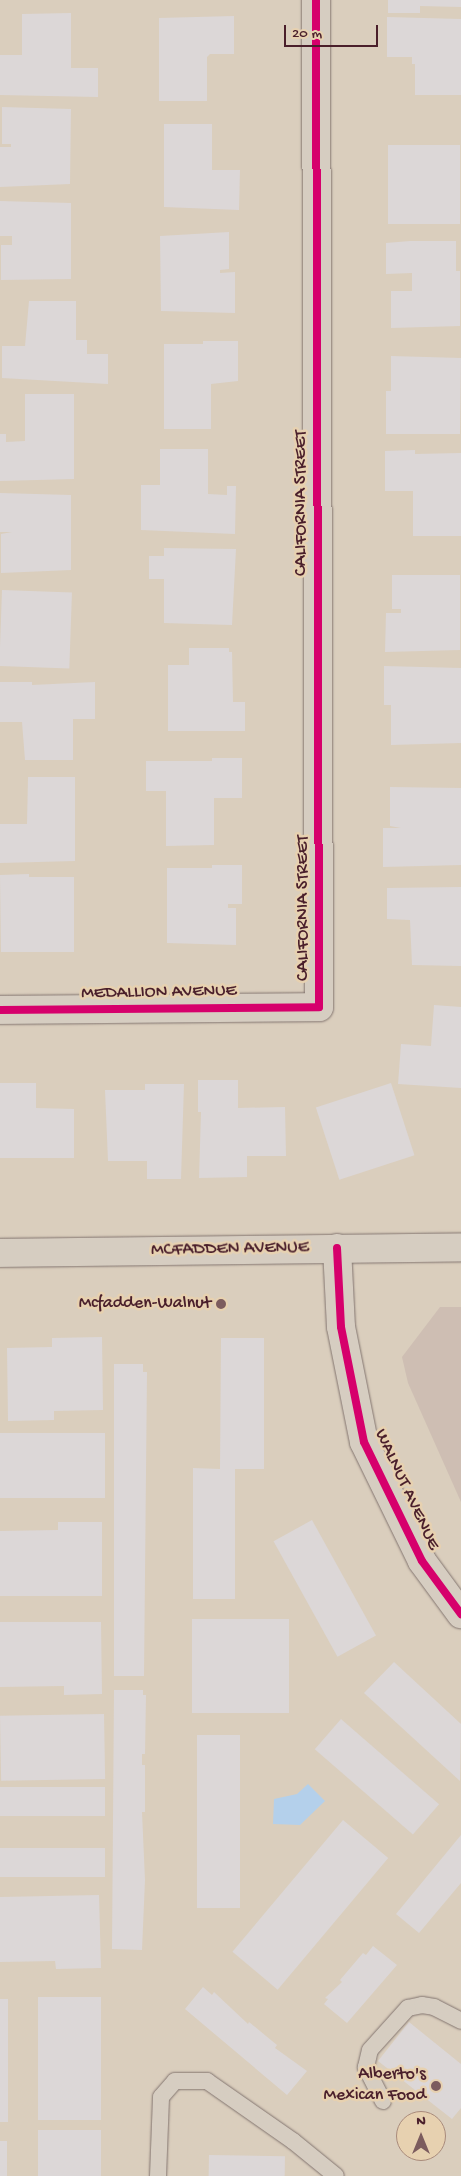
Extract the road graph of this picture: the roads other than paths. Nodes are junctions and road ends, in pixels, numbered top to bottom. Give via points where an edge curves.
1 (316, 0) edge
2 (319, 1007) joint
3 (0, 1010) edge
4 (461, 1247) edge
5 (337, 1248) junction
6 (0, 1253) edge
7 (461, 1614) edge
8 (461, 2021) edge
9 (383, 2101) dead end
10 (158, 2176) edge
11 (336, 2176) edge

1 - 2 street, CALIFORNIA STREET
2 - 3 street, MEDALLION AVENUE
4 - 5 street, MCFADDEN AVENUE
5 - 6 street, MCFADDEN AVENUE
5 - 7 street, WALNUT AVENUE via 341,1328 364,1442 422,1561
8 - 9 lane via 434,2007 408,2008 370,2050 366,2067
10 - 11 lane via 161,2097 175,2081 207,2081 293,2141

